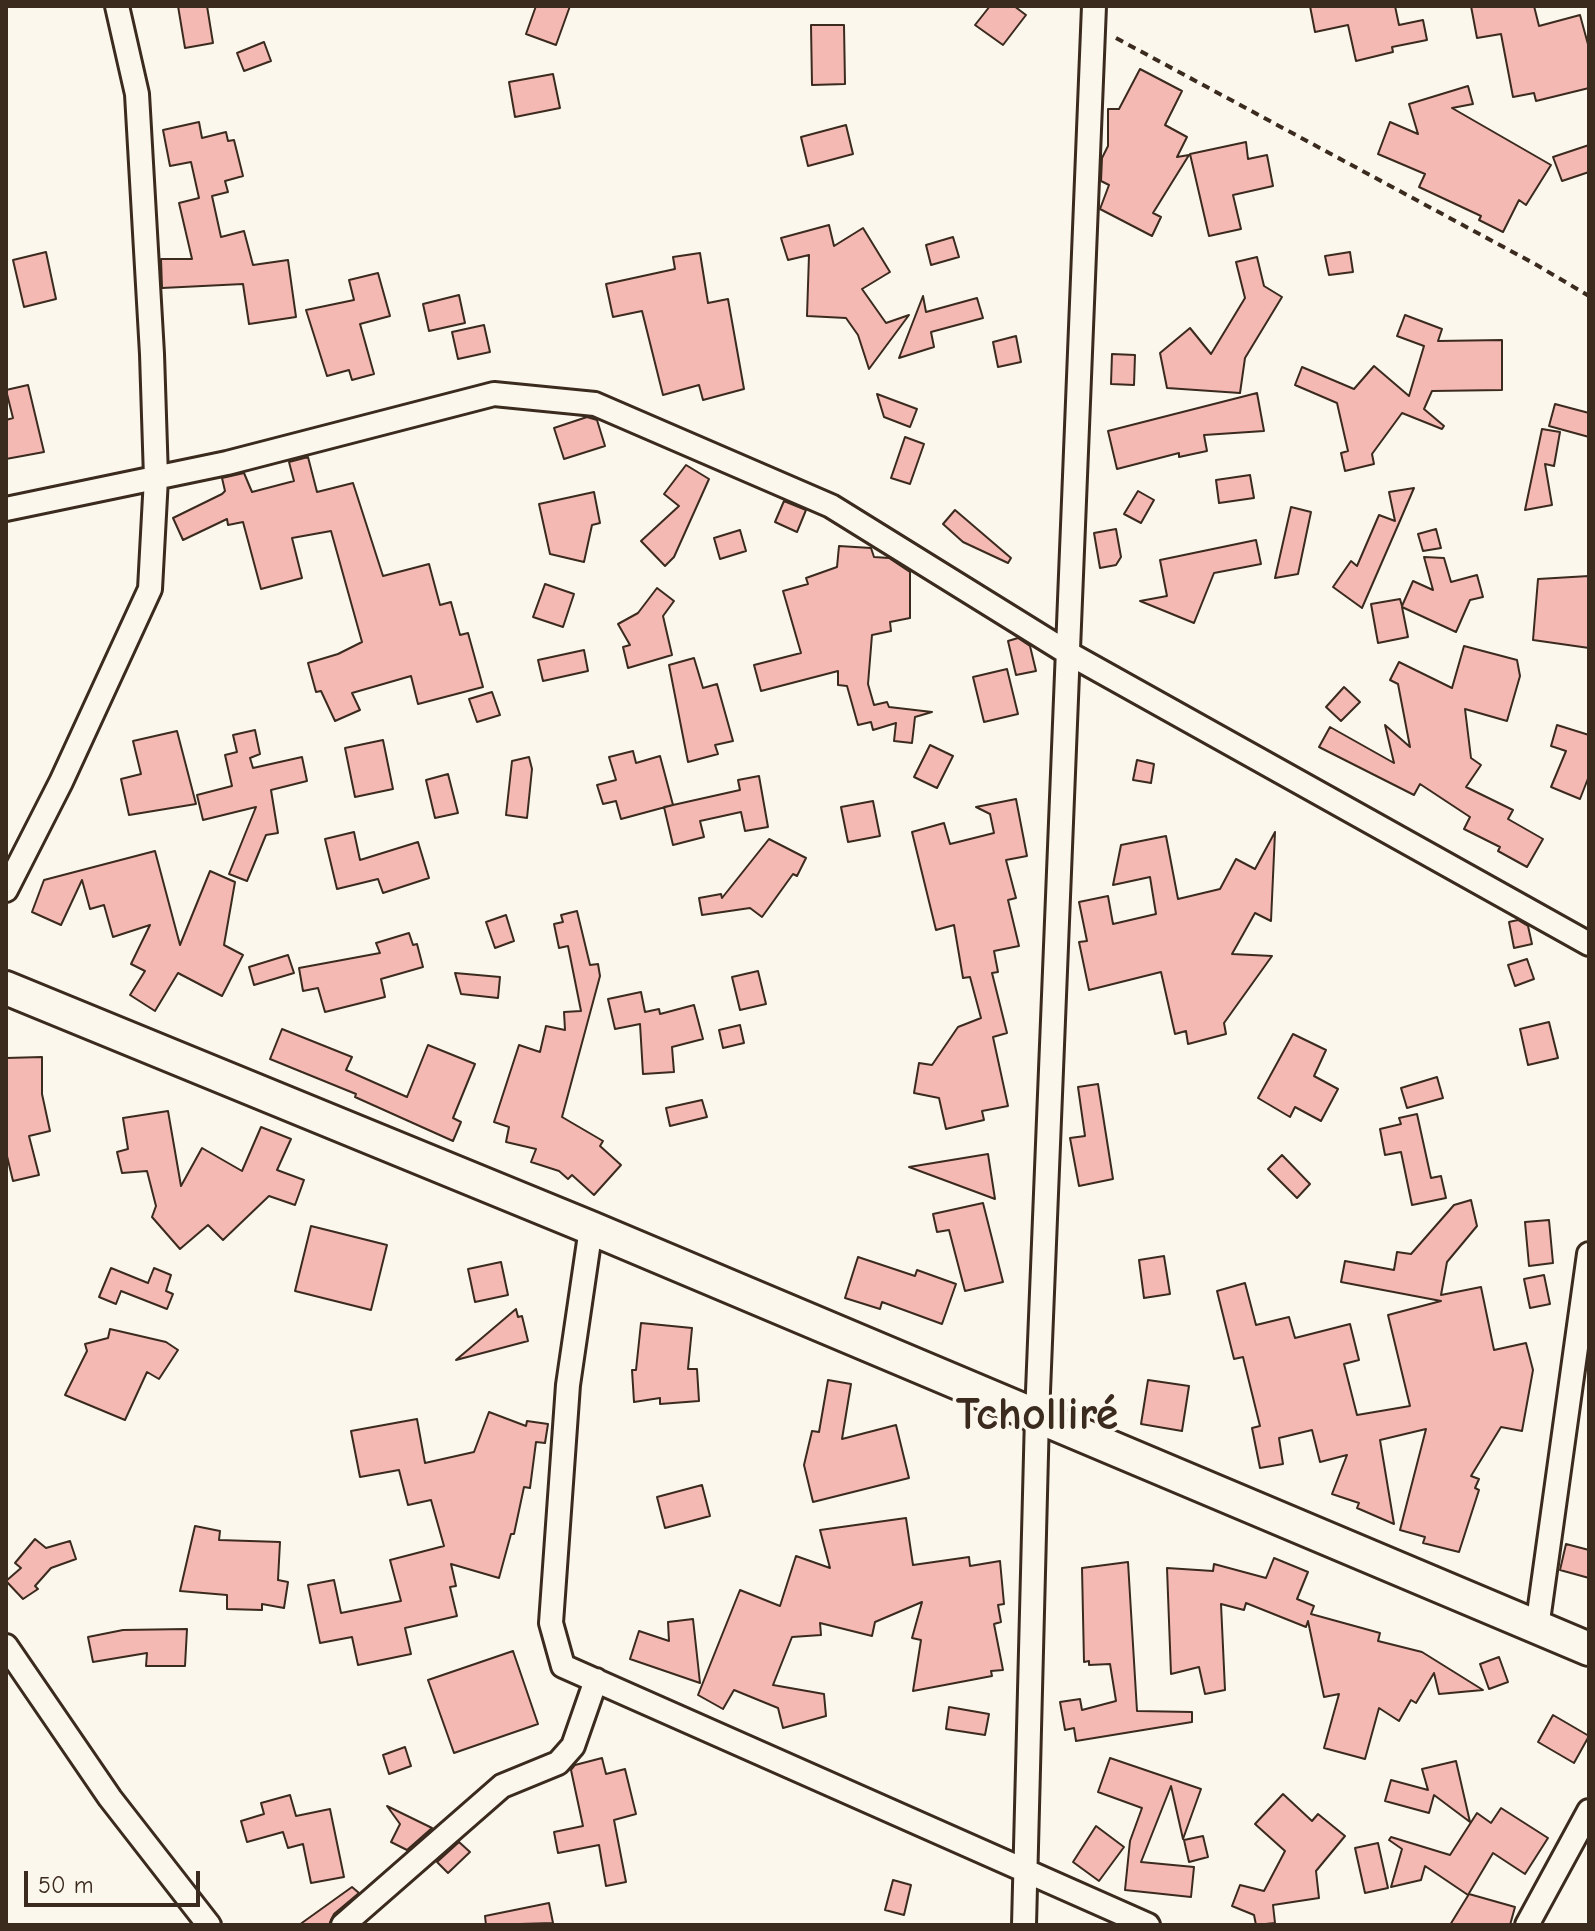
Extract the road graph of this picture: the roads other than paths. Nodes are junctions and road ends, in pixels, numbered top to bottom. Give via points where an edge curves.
1 (117, 6) edge
2 (1094, 16) edge
3 (156, 478) junction
4 (6, 509) edge
5 (1068, 653) junction
6 (6, 890) edge
7 (1589, 944) edge
8 (6, 988) edge
9 (591, 1228) junction
10 (1589, 1254) edge
11 (1037, 1416) junction
12 (1537, 1628) junction
13 (6, 1646) edge
14 (1589, 1649) edge
15 (596, 1680) junction
16 (1589, 1811) edge
17 (1025, 1868) junction
18 (209, 1925) edge
19 (343, 1925) edge
20 (1024, 1925) edge
21 (1148, 1925) edge
22 (1527, 1925) edge

1 - 3 street via 137,94
2 - 5 street
3 - 4 street
3 - 5 street via 494,394 595,404 831,506
3 - 6 street via 150,589
5 - 7 street
5 - 11 street
8 - 9 main road
9 - 11 main road
9 - 15 street via 568,1385 551,1623 563,1666
10 - 12 street
11 - 12 main road
11 - 17 street
12 - 14 main road
13 - 18 street via 110,1798
15 - 17 street
15 - 19 street via 573,1746 558,1763 502,1786
16 - 22 street
17 - 20 street
17 - 21 street

